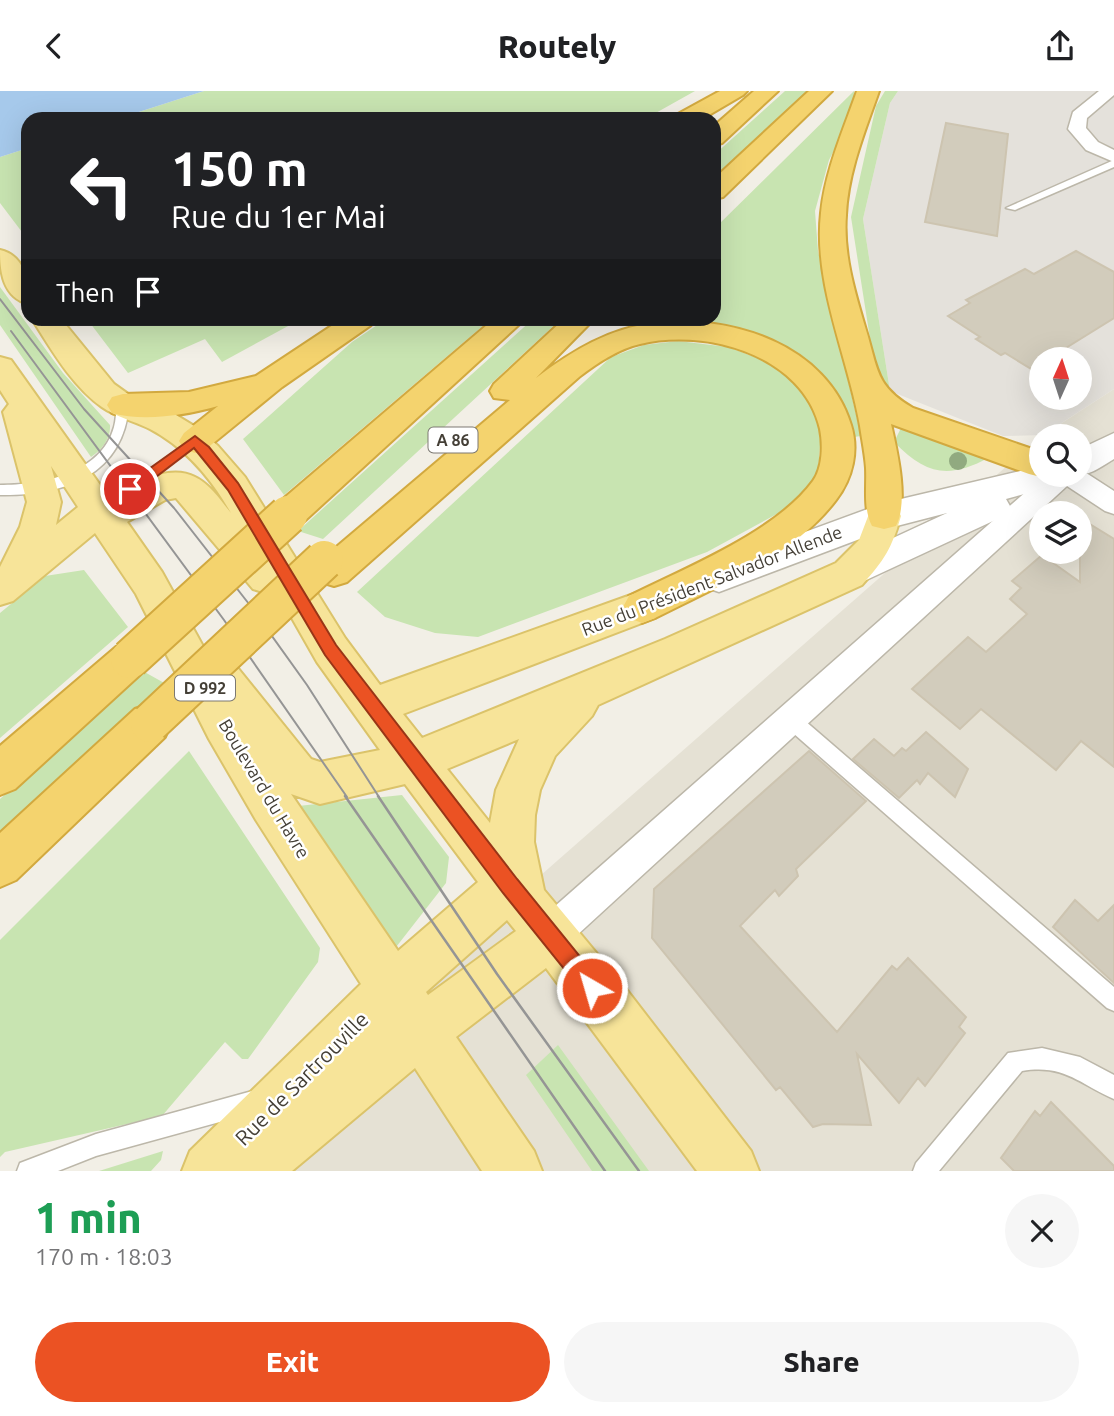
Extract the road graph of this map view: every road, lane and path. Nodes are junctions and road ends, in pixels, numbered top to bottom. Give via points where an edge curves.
1 (736, 91) edge
2 (767, 91) edge
3 (821, 91) edge
4 (868, 91) edge
5 (1109, 91) edge
6 (698, 112) edge
7 (721, 132) edge
8 (1114, 157) edge
9 (1114, 163) edge
10 (721, 185) edge
11 (1011, 208) dead end
12 (0, 258) edge
13 (21, 286) edge
14 (51, 326) edge
15 (351, 326) edge
16 (503, 326) edge
17 (573, 326) edge
18 (7, 378) edge
19 (271, 380) junction
20 (868, 388) junction
21 (123, 405) junction
22 (195, 440) junction
23 (1114, 445) edge
24 (1092, 457) edge
25 (1029, 461) edge
26 (59, 482) junction
27 (1029, 482) edge
28 (1035, 487) edge
29 (1049, 487) edge
30 (1085, 487) edge
31 (0, 490) edge
32 (1114, 504) edge
33 (97, 516) junction
34 (884, 516) junction
35 (329, 565) junction
36 (849, 574) junction
37 (149, 583) junction
38 (5, 586) edge
39 (642, 607) junction
40 (331, 650) junction
41 (615, 678) junction
42 (372, 707) junction
43 (791, 720) junction
44 (416, 761) junction
45 (0, 774) edge
46 (0, 864) edge
47 (528, 908) junction
48 (394, 987) junction
49 (1114, 1002) edge
50 (423, 1031) junction
51 (1114, 1088) edge
52 (286, 1093) junction
53 (28, 1171) edge
54 (210, 1171) edge
55 (248, 1171) edge
56 (514, 1171) edge
57 (731, 1171) edge
58 (924, 1171) edge

1 - 6 highway
2 - 7 highway
3 - 10 highway
4 - 20 highway via 833,213 837,275
5 - 8 street via 1079,116 1077,129 1092,146
9 - 11 lane
12 - 13 main road
14 - 21 main road via 99,387
15 - 19 highway
16 - 45 highway, bridge
17 - 35 highway, A 86
18 - 26 main road, Boulevard du Havre / D 992
19 - 21 highway via 189,403
19 - 22 highway
20 - 25 highway via 902,416
20 - 34 highway via 884,478
21 - 22 main road
21 - 26 lane via 121,429 113,447
22 - 33 main road
22 - 40 main road via 233,487
23 - 24 street
26 - 31 lane
26 - 33 main road, Boulevard du Havre / D 992
26 - 38 main road
27 - 34 street, Rue du Président Salvador Allende
28 - 36 street
29 - 43 street
30 - 32 street
33 - 37 main road, Boulevard du Havre / D 992
33 - 38 main road
33 - 40 main road via 163,487 187,488
34 - 36 main road via 874,547
34 - 39 street, Rue du Président Salvador Allende
35 - 39 highway via 543,389 604,346 655,331 719,335 757,345 792,364 817,387 832,413 837,461 826,489 802,514 762,542
35 - 46 highway via 157,728 126,768 71,797
36 - 41 main road
37 - 44 main road via 298,776 328,783
37 - 48 main road, Boulevard du Havre / D 992 via 272,805
39 - 42 main road, Rue du Président Salvador Allende
40 - 42 main road
41 - 44 main road
41 - 47 main road via 559,718 522,774 511,833 515,875
42 - 44 main road
43 - 47 street
43 - 49 lane
44 - 47 main road
47 - 48 main road, Rue de Sartrouville
47 - 50 main road, Rue de Sartrouville
47 - 57 main road
48 - 50 main road, Boulevard du Havre / D 992
48 - 52 main road, Rue de Sartrouville
50 - 55 main road, Rue de Sartrouville
50 - 56 main road, D 992
51 - 58 lane via 1093,1072 1060,1062 1032,1057 1016,1061
52 - 53 lane via 96,1145
52 - 54 main road, Rue de Sartrouville

